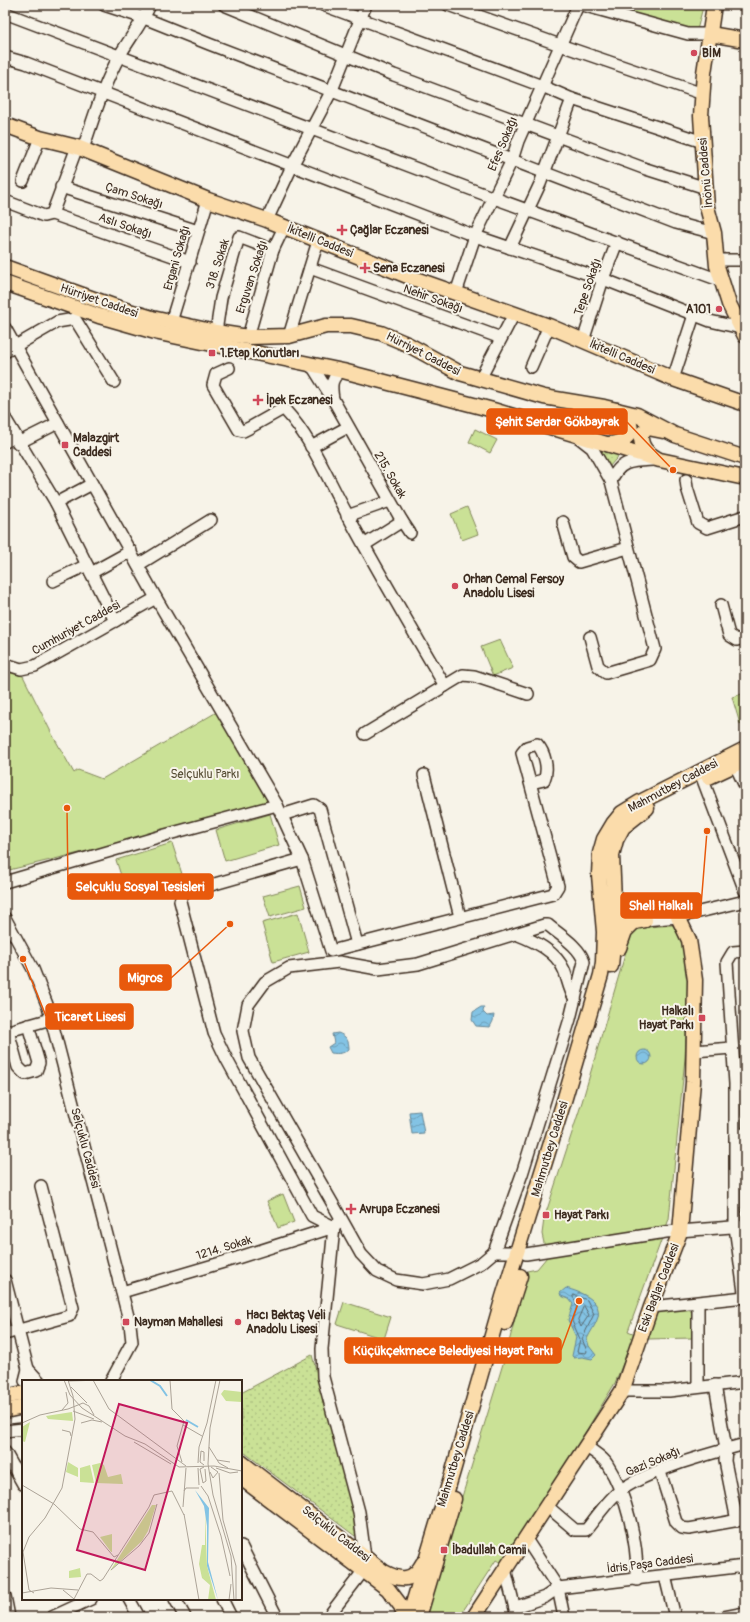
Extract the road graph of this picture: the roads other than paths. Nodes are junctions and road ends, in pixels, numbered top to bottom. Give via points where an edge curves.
1 (104, 5) edge
2 (150, 5) edge
3 (224, 5) edge
4 (323, 5) edge
5 (366, 5) edge
6 (578, 5) edge
7 (582, 5) edge
8 (714, 5) edge
9 (456, 6) edge
10 (5, 13) edge
11 (144, 18) junction
12 (360, 18) junction
13 (710, 34) junction
14 (745, 40) edge
15 (560, 45) junction
16 (345, 55) junction
17 (120, 56) junction
18 (5, 57) edge
19 (542, 86) junction
20 (332, 90) junction
21 (102, 92) junction
22 (703, 94) junction
23 (572, 99) junction
24 (526, 123) junction
25 (5, 126) edge
26 (312, 129) junction
27 (557, 136) junction
28 (40, 138) junction
29 (703, 142) junction
30 (80, 148) junction
31 (512, 160) junction
32 (293, 164) junction
33 (543, 174) junction
34 (23, 181) dead end
35 (61, 187) junction
36 (706, 188) junction
37 (494, 198) junction
38 (5, 200) edge
39 (208, 200) junction
40 (527, 210) junction
41 (52, 214) junction
42 (267, 220) junction
43 (284, 227) junction
44 (198, 231) junction
45 (714, 233) junction
46 (475, 236) junction
47 (318, 241) junction
48 (617, 242) junction
49 (510, 248) junction
50 (273, 250) junction
51 (5, 256) edge
52 (716, 260) junction
53 (745, 260) edge
54 (190, 262) junction
55 (5, 266) edge
56 (310, 268) junction
57 (5, 273) edge
58 (602, 280) junction
59 (722, 281) junction
60 (8, 285) edge
61 (52, 285) junction
62 (70, 290) junction
63 (456, 293) junction
64 (514, 314) junction
65 (694, 315) junction
66 (171, 322) junction
67 (549, 326) junction
68 (5, 328) edge
69 (216, 332) junction
70 (743, 332) edge
71 (289, 336) junction
72 (248, 337) junction
73 (501, 338) junction
74 (583, 341) junction
75 (15, 346) junction
76 (5, 352) edge
77 (293, 360) junction
78 (309, 365) junction
79 (531, 367) dead end
80 (229, 368) dead end
81 (343, 370) junction
82 (480, 379) junction
83 (673, 379) junction
84 (114, 382) dead end
85 (334, 401) junction
86 (745, 404) edge
87 (616, 410) junction
88 (5, 418) edge
89 (58, 423) junction
90 (348, 427) junction
91 (675, 435) junction
92 (577, 436) junction
93 (13, 441) edge
94 (602, 444) junction
95 (311, 447) junction
96 (745, 458) edge
97 (660, 460) junction
98 (708, 470) junction
99 (745, 478) edge
100 (686, 480) dead end
101 (611, 481) junction
102 (92, 484) junction
103 (745, 485) edge
104 (390, 501) junction
105 (56, 503) junction
106 (347, 516) junction
107 (745, 516) edge
108 (211, 520) dead end
109 (402, 522) junction
110 (563, 522) dead end
111 (410, 533) dead end
112 (364, 545) junction
113 (628, 548) junction
114 (131, 551) junction
115 (138, 565) junction
116 (89, 569) junction
117 (53, 581) dead end
118 (156, 598) junction
119 (721, 605) dead end
120 (115, 621) junction
121 (590, 637) dead end
122 (745, 638) edge
123 (5, 664) edge
124 (445, 686) junction
125 (528, 694) dead end
126 (364, 734) dead end
127 (745, 749) edge
128 (740, 762) edge
129 (424, 775) dead end
130 (703, 780) junction
131 (531, 783) dead end
132 (745, 786) edge
133 (280, 810) junction
134 (302, 859) junction
135 (5, 882) edge
136 (745, 891) edge
137 (614, 899) junction
138 (745, 901) edge
139 (460, 917) junction
140 (678, 917) junction
141 (5, 918) edge
142 (611, 919) junction
143 (639, 922) junction
144 (516, 934) junction
145 (357, 944) junction
146 (745, 951) edge
147 (612, 965) junction
148 (575, 999) junction
149 (51, 1019) junction
150 (28, 1025) junction
151 (7, 1031) edge
152 (732, 1048) junction
153 (694, 1051) junction
154 (740, 1083) edge
155 (740, 1135) edge
156 (41, 1186) dead end
157 (338, 1224) junction
158 (740, 1227) edge
159 (680, 1232) junction
160 (494, 1252) junction
161 (522, 1253) junction
162 (5, 1280) edge
163 (122, 1292) junction
164 (745, 1298) edge
165 (698, 1303) junction
166 (651, 1307) junction
167 (18, 1330) junction
168 (5, 1334) edge
169 (28, 1368) junction
170 (26, 1380) edge
171 (38, 1380) edge
172 (112, 1380) edge
173 (745, 1382) edge
174 (715, 1385) junction
175 (698, 1387) junction
176 (622, 1391) junction
177 (22, 1393) edge
178 (22, 1394) edge
179 (5, 1397) edge
180 (5, 1411) edge
181 (22, 1429) edge
182 (5, 1431) edge
183 (745, 1444) edge
184 (586, 1446) junction
185 (726, 1449) junction
186 (5, 1452) edge
187 (242, 1463) edge
188 (660, 1472) junction
189 (242, 1479) edge
190 (22, 1482) edge
191 (620, 1491) junction
192 (547, 1506) junction
193 (741, 1520) edge
194 (526, 1538) junction
195 (242, 1548) edge
196 (428, 1554) junction
197 (364, 1563) junction
198 (745, 1566) edge
199 (505, 1569) junction
200 (665, 1576) junction
201 (637, 1580) junction
202 (558, 1588) junction
203 (388, 1589) junction
204 (421, 1594) junction
205 (5, 1596) edge
206 (87, 1600) edge
207 (130, 1600) edge
208 (176, 1600) edge
209 (222, 1600) edge
210 (517, 1612) edge
211 (745, 1612) edge
212 (9, 1617) edge
213 (52, 1617) edge
214 (139, 1617) edge
215 (185, 1617) edge
216 (231, 1617) edge
217 (277, 1617) edge
218 (328, 1617) edge
219 (405, 1617) edge
220 (409, 1617) edge
221 (419, 1617) edge
222 (474, 1617) edge
223 (564, 1617) edge
224 (675, 1617) edge
225 (724, 1617) edge

1 - 11 street
2 - 11 street
3 - 16 street
4 - 12 street
5 - 12 street
6 - 15 street, Efes Sokağı
7 - 13 street via 688,34
8 - 13 main road, İnönü Caddesi
9 - 15 street
10 - 17 street
11 - 17 street
11 - 20 street
12 - 16 street
12 - 19 street
13 - 14 main road
13 - 22 main road, İnönü Caddesi
15 - 19 street, Efes Sokağı
15 - 22 street
16 - 20 street
16 - 24 street
17 - 21 street
17 - 26 street
18 - 21 street
19 - 23 street
19 - 24 street, Efes Sokağı
20 - 26 street
20 - 31 street
21 - 30 street
21 - 32 street
22 - 29 main road, İnönü Caddesi
23 - 27 street
23 - 29 street
24 - 27 street
24 - 31 street, Efes Sokağı
25 - 28 main road, İkitelli Caddesi
26 - 32 street
26 - 37 street
27 - 33 street
27 - 36 street
28 - 30 main road, İkitelli Caddesi
28 - 34 street
29 - 36 main road, İnönü Caddesi
30 - 35 street
30 - 39 main road, İkitelli Caddesi
31 - 33 street
31 - 37 street, Efes Sokağı
32 - 42 street
32 - 46 street
33 - 40 street
33 - 45 street via 676,223
35 - 41 street
35 - 44 street, Çam Sokağı
36 - 45 main road, İnönü Caddesi
37 - 40 street
37 - 46 street, Efes Sokağı
38 - 41 street, Aslı Sokağı via 44,216
39 - 42 main road, İkitelli Caddesi
39 - 44 street, Ergani Sokağı
40 - 48 street
40 - 49 street
41 - 54 street, Aslı Sokağı
42 - 43 main road, İkitelli Caddesi
43 - 47 main road, İkitelli Caddesi
43 - 50 street, Erguvan Sokağı
44 - 54 street, Ergani Sokağı
45 - 52 main road, İnönü Caddesi
46 - 49 street
46 - 63 street, Efes Sokağı
47 - 56 street
47 - 63 main road, İkitelli Caddesi
48 - 58 street, Tepe Sokağı
48 - 59 street
49 - 58 street
50 - 69 street, 318. Sokak via 238,238 221,298
50 - 72 street, Erguvan Sokağı
51 - 62 main road
52 - 53 street
52 - 59 main road, İnönü Caddesi
54 - 66 street, Ergani Sokağı
55 - 61 main road, Hürriyet Caddesi
56 - 71 street
56 - 73 street, Nehir Sokağı
57 - 61 main road via 14,273
58 - 65 street
58 - 74 street, Tepe Sokağı
59 - 70 main road, İnönü Caddesi via 729,304
60 - 77 main road, Hürriyet Caddesi via 159,333
61 - 62 main road, Hürriyet Caddesi
62 - 66 main road, Hürriyet Caddesi via 119,308
63 - 64 main road, İkitelli Caddesi
64 - 67 main road, İkitelli Caddesi
64 - 73 street
65 - 70 street
65 - 83 street
66 - 69 main road, Hürriyet Caddesi
67 - 74 main road, İkitelli Caddesi
67 - 79 street
68 - 75 street
69 - 72 main road, Hürriyet Caddesi
71 - 72 main road, Hürriyet Caddesi
71 - 77 main road via 284,348
71 - 82 main road, Hürriyet Caddesi via 326,326 351,326 381,333 460,373
73 - 82 street
74 - 83 main road, İkitelli Caddesi
75 - 76 street
75 - 84 street via 57,322 75,320
75 - 89 street
77 - 78 main road, Hürriyet Caddesi
78 - 81 main road, Hürriyet Caddesi
78 - 85 street, 215. Sokak
80 - 95 street via 216,374 213,384 239,430 243,431 276,412 285,410
81 - 85 street via 333,379 331,386
81 - 92 main road, Hürriyet Caddesi
82 - 87 main road, Hürriyet Caddesi via 544,397
83 - 86 main road, İkitelli Caddesi
85 - 90 street, 215. Sokak
87 - 91 main road, Hürriyet Caddesi via 637,415
87 - 94 main road via 628,420 631,426 630,433 614,444
88 - 93 street
89 - 93 street
89 - 102 street
90 - 95 street
90 - 104 street, 215. Sokak
91 - 96 main road, Hürriyet Caddesi
91 - 97 main road via 648,428 641,434 640,440 645,450
92 - 94 main road, Hürriyet Caddesi
92 - 101 street via 592,448
93 - 105 street
94 - 97 main road, Hürriyet Caddesi
95 - 106 street
97 - 98 main road, Hürriyet Caddesi
97 - 101 street via 631,461 615,472
98 - 99 main road, Hürriyet Caddesi
98 - 103 main road via 720,478
100 - 107 street via 698,522 707,528
101 - 113 street
102 - 105 street
102 - 114 street
104 - 106 street
104 - 109 street, 215. Sokak
105 - 116 street
106 - 112 street
108 - 115 street
109 - 111 street, 215. Sokak
109 - 112 street
110 - 113 street via 572,558 579,562
112 - 124 street
113 - 121 street via 655,649 650,660 606,673 598,666
114 - 115 street
114 - 116 street
115 - 118 street
116 - 117 street
116 - 120 street
118 - 120 street, Cumhuriyet Caddesi
118 - 133 street
119 - 122 street via 729,635 736,640
120 - 123 street, Cumhuriyet Caddesi via 36,666 21,669
124 - 125 street via 463,675 474,676
124 - 126 street
127 - 142 main road, Mahmutbey Caddesi via 622,814 604,839 600,853 598,875
128 - 130 main road, Mahmutbey Caddesi
128 - 132 street
129 - 139 street
130 - 136 street
130 - 137 main road, Mahmutbey Caddesi via 648,808 623,827 612,855
131 - 139 street via 558,886 553,894
133 - 134 street
133 - 135 street via 166,835
133 - 145 street via 314,805 320,809
134 - 145 street via 331,951
134 - 157 street via 183,893 180,900 214,1032 226,1058 312,1216
137 - 142 main road, Mahmutbey Caddesi
137 - 143 main road
138 - 140 street
139 - 145 street
140 - 143 street
140 - 153 main road, Eski Bağlar Caddesi via 689,940 695,980
141 - 149 street, Selçuklu Caddesi via 33,969
142 - 143 main road
142 - 147 main road, Mahmutbey Caddesi
142 - 161 main road, Mahmutbey Caddesi via 604,946 601,975
143 - 147 main road via 625,931
144 - 148 street via 534,942 555,957 565,971
144 - 148 street via 548,925 582,955 584,962
144 - 157 street via 418,964 378,969 339,962 289,968 266,982 248,1005 243,1031 250,1058
146 - 152 street via 733,952 727,962
147 - 161 main road, Mahmutbey Caddesi via 576,1093
148 - 160 street via 522,1174
149 - 150 street
149 - 163 street, Selçuklu Caddesi
150 - 151 street
150 - 151 street via 39,1063 36,1071 25,1074 18,1067
152 - 153 street
152 - 154 street
153 - 159 main road, Eski Bağlar Caddesi
154 - 155 street
155 - 158 street
156 - 167 street via 73,1308 69,1316
157 - 160 street via 377,1271 396,1280 423,1284 449,1279 481,1263
157 - 163 street, 1214. Sokak via 234,1259
157 - 197 street via 322,1349 323,1377 359,1512
158 - 159 street
158 - 164 street
159 - 161 street
159 - 166 main road, Eski Bağlar Caddesi
160 - 161 street
161 - 196 main road, Mahmutbey Caddesi
161 - 204 main road, Mahmutbey Caddesi
162 - 167 street
163 - 172 street, Selçuklu Caddesi via 132,1342
164 - 165 street
165 - 166 street
165 - 175 street
166 - 176 main road, Eski Bağlar Caddesi
167 - 168 street
167 - 169 street
169 - 170 street
169 - 171 street
173 - 174 street
174 - 175 street
174 - 185 street
175 - 176 street via 669,1391
176 - 184 main road, Eski Bağlar Caddesi
177 - 179 main road
178 - 180 main road
181 - 182 street
183 - 185 street, Gazi Sokağı
184 - 191 street via 606,1463
184 - 192 main road, Eski Bağlar Caddesi
185 - 188 street, Gazi Sokağı
185 - 193 street via 725,1461
186 - 190 street
187 - 197 main road, Selçuklu Caddesi
188 - 191 street, Gazi Sokağı
188 - 193 street via 679,1526 689,1529
189 - 197 main road, Selçuklu Caddesi
191 - 192 street, Gazi Sokağı via 586,1530 575,1530
191 - 201 street via 637,1556
192 - 194 main road, Eski Bağlar Caddesi
194 - 199 main road, Eski Bağlar Caddesi
194 - 202 street
195 - 217 street
196 - 197 main road, Selçuklu Caddesi via 416,1573 407,1578 397,1579
196 - 204 main road, Mahmutbey Caddesi
197 - 203 main road, Selçuklu Caddesi
197 - 218 street
198 - 200 street, İdris Paşa Caddesi
199 - 210 street
199 - 222 main road, Eski Bağlar Caddesi
200 - 201 street, İdris Paşa Caddesi
200 - 224 street
201 - 202 street, İdris Paşa Caddesi
202 - 210 street
202 - 223 street
203 - 204 main road via 405,1596
203 - 219 main road via 401,1606
204 - 220 main road, Mahmutbey Caddesi
204 - 221 main road, Mahmutbey Caddesi
205 - 212 street
206 - 213 street
207 - 214 street
208 - 215 street
209 - 216 street
211 - 225 street

